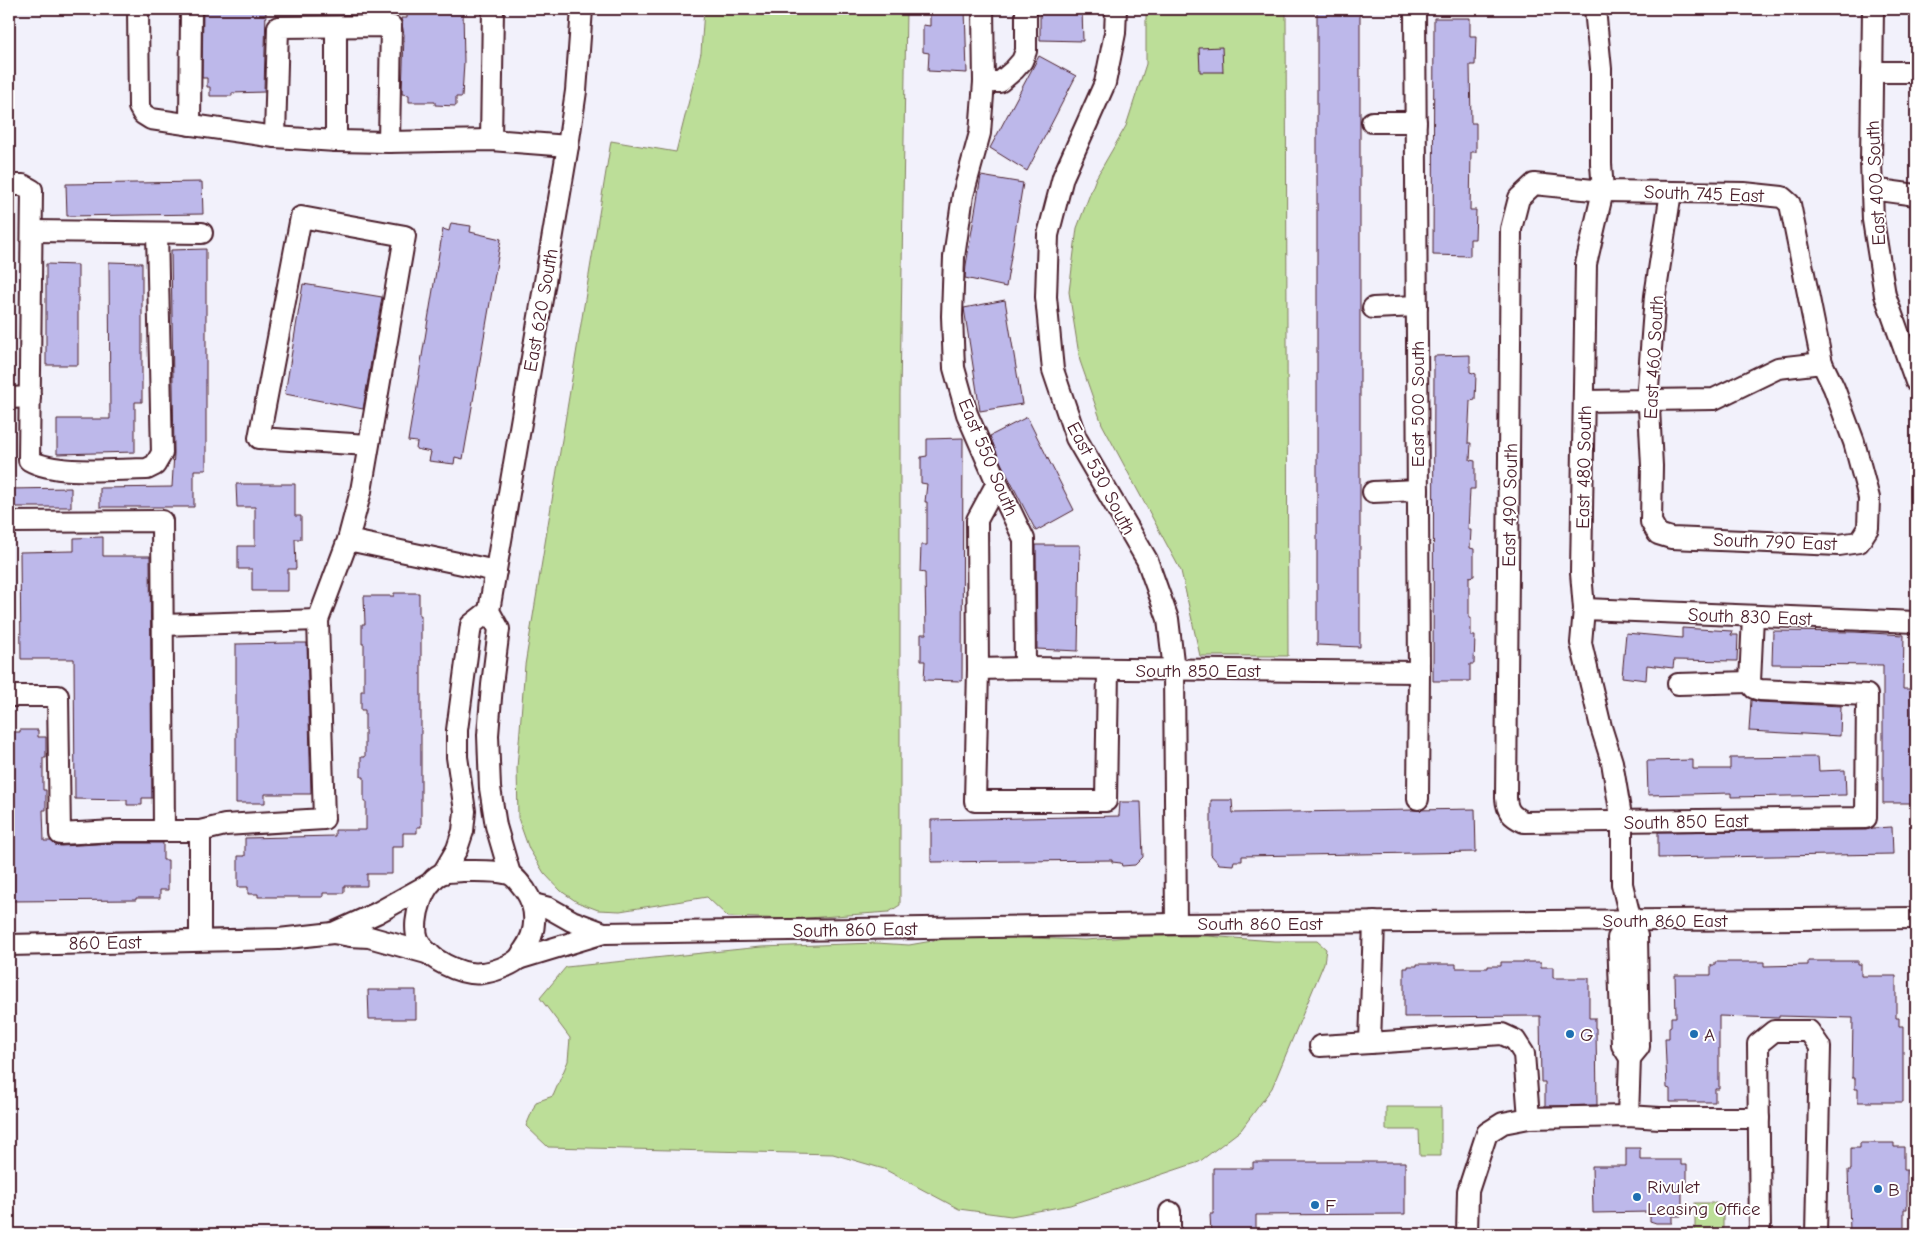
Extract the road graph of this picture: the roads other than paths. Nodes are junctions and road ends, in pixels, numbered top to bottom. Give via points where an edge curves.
1 (138, 9) edge
2 (191, 9) edge
3 (493, 9) edge
4 (582, 9) edge
5 (983, 9) edge
6 (1026, 9) edge
7 (1116, 9) edge
8 (1415, 9) edge
9 (1595, 9) edge
10 (1873, 9) edge
11 (336, 27) junction
12 (1872, 72) junction
13 (1916, 72) edge
14 (984, 82) junction
15 (1372, 122) dead end
16 (1416, 122) junction
17 (190, 125) junction
18 (275, 137) junction
19 (491, 140) junction
20 (336, 141) junction
21 (389, 142) junction
22 (568, 146) junction
23 (9, 185) edge
24 (1872, 189) junction
25 (1603, 190) junction
26 (1671, 192) junction
27 (1916, 195) edge
28 (1519, 198) joint
29 (32, 231) junction
30 (157, 233) junction
31 (202, 233) dead end
32 (1417, 306) junction
33 (1373, 308) dead end
34 (1822, 362) junction
35 (1916, 382) edge
36 (30, 397) junction
37 (9, 398) edge
38 (1648, 400) junction
39 (1584, 401) junction
40 (368, 445) junction
41 (997, 483) junction
42 (1418, 490) junction
43 (1373, 492) dead end
44 (9, 522) edge
45 (1651, 522) joint
46 (348, 540) junction
47 (496, 571) junction
48 (1584, 609) junction
49 (490, 611) junction
50 (1753, 616) junction
51 (318, 620) junction
52 (1916, 622) edge
53 (163, 626) junction
54 (1025, 668) junction
55 (978, 669) junction
56 (1108, 669) junction
57 (1174, 670) junction
58 (1419, 672) junction
59 (1678, 684) dead end
60 (1752, 685) junction
61 (9, 696) edge
62 (1418, 799) dead end
63 (1509, 812) joint
64 (1622, 822) junction
65 (164, 831) junction
66 (200, 831) junction
67 (510, 874) junction
68 (437, 878) junction
69 (533, 904) junction
70 (1916, 918) edge
71 (1631, 921) junction
72 (1374, 922) junction
73 (1176, 924) junction
74 (333, 932) junction
75 (604, 934) junction
76 (200, 940) junction
77 (9, 944) edge
78 (430, 954) junction
79 (518, 959) junction
80 (1370, 1043) junction
81 (1320, 1046) dead end
82 (1628, 1116) junction
83 (1528, 1118) junction
84 (1759, 1118) junction
85 (1170, 1212) dead end
86 (1170, 1234) edge
87 (1467, 1234) edge
88 (1760, 1234) edge
89 (1816, 1234) edge

1 - 17 street via 139,107 151,119
2 - 17 street
3 - 19 street
4 - 22 street, East 620 South
5 - 14 street, East 550 South
6 - 14 street via 1026,50 1022,61 1000,82
7 - 57 street, East 530 South via 1116,33 1105,84 1063,176 1048,235 1046,297 1052,370 1076,438 1147,560 1168,619
8 - 16 street, East 500 South
9 - 25 street, East 480 South via 1601,69
10 - 12 street, East 400 South
11 - 18 street via 278,27
11 - 20 street
11 - 21 street via 391,26
12 - 13 street
12 - 24 street, East 400 South
14 - 41 street, East 550 South via 980,133 963,195 954,257 952,316 954,368 967,414
15 - 16 street
16 - 32 street, East 500 South
17 - 18 street
18 - 20 street
19 - 21 street
19 - 22 street
20 - 21 street
22 - 47 street, East 620 South
23 - 29 street via 23,185 32,190
24 - 27 street
24 - 35 street, East 400 South via 1885,296
25 - 26 street, South 745 East
25 - 28 street, South 745 East via 1534,184
25 - 39 street, East 480 South via 1586,264
26 - 34 street, South 745 East via 1768,194 1782,197 1790,204
26 - 38 street, East 460 South via 1655,296
28 - 63 street, East 490 South via 1511,229 1506,798
29 - 30 street
29 - 36 street
30 - 31 street
30 - 36 street via 162,453 155,465 147,469 54,469 39,466 29,460
32 - 33 street
32 - 42 street, East 500 South
34 - 38 street via 1778,368 1714,399
34 - 45 street, South 790 East via 1854,442 1869,498 1868,528 1859,542 1839,545 1671,538 1658,534
36 - 37 street
38 - 39 street
38 - 45 street, East 460 South
39 - 48 street, East 480 South via 1581,573
40 - 40 street via 405,236 301,217 259,438
40 - 46 street
41 - 54 street, East 550 South via 1024,539
41 - 55 street via 977,520
42 - 43 street
42 - 58 street, East 500 South
44 - 53 street via 162,522
46 - 47 street
46 - 51 street
47 - 49 street, East 620 South
48 - 50 street, South 830 East
48 - 64 street, East 480 South via 1581,643 1612,762
49 - 67 street, East 620 South via 499,629 488,735 490,788 496,826
49 - 68 street via 471,624 457,730 464,828 457,849
50 - 52 street, South 830 East
50 - 60 street
51 - 53 street
51 - 66 street via 324,819 226,825
53 - 65 street
54 - 55 street, South 850 East
54 - 56 street, South 850 East
55 - 56 street via 975,801 1106,801
56 - 57 street, South 850 East
57 - 58 street, South 850 East
57 - 73 street, East 530 South
58 - 62 street, East 500 South
59 - 60 street
60 - 64 street, South 850 East via 1760,690 1867,695 1866,818
61 - 65 street via 58,696 60,834
63 - 64 street, South 850 East via 1524,822
64 - 71 street, East 480 South via 1622,884
65 - 66 street
66 - 76 street
67 - 68 street via 481,872
67 - 69 street
68 - 74 street via 377,913
68 - 78 street via 420,901 416,918 418,939
69 - 75 street, South 860 East via 549,908
69 - 79 street via 535,924 529,943
70 - 71 street, South 860 East
71 - 72 street, South 860 East
71 - 82 street via 1618,938 1622,1045 1630,1058
72 - 73 street, South 860 East
72 - 80 street
73 - 75 street, South 860 East
74 - 76 street via 279,939
74 - 78 street via 369,937
75 - 79 street, South 860 East
76 - 77 street, 860 East
78 - 79 street via 447,966 474,974
80 - 81 street
80 - 83 street via 1502,1034 1515,1040 1524,1054
82 - 83 street
82 - 84 street
83 - 87 street via 1502,1122 1487,1134 1468,1191
84 - 88 street
84 - 89 street via 1758,1044 1774,1031 1809,1031 1820,1047
85 - 86 street

